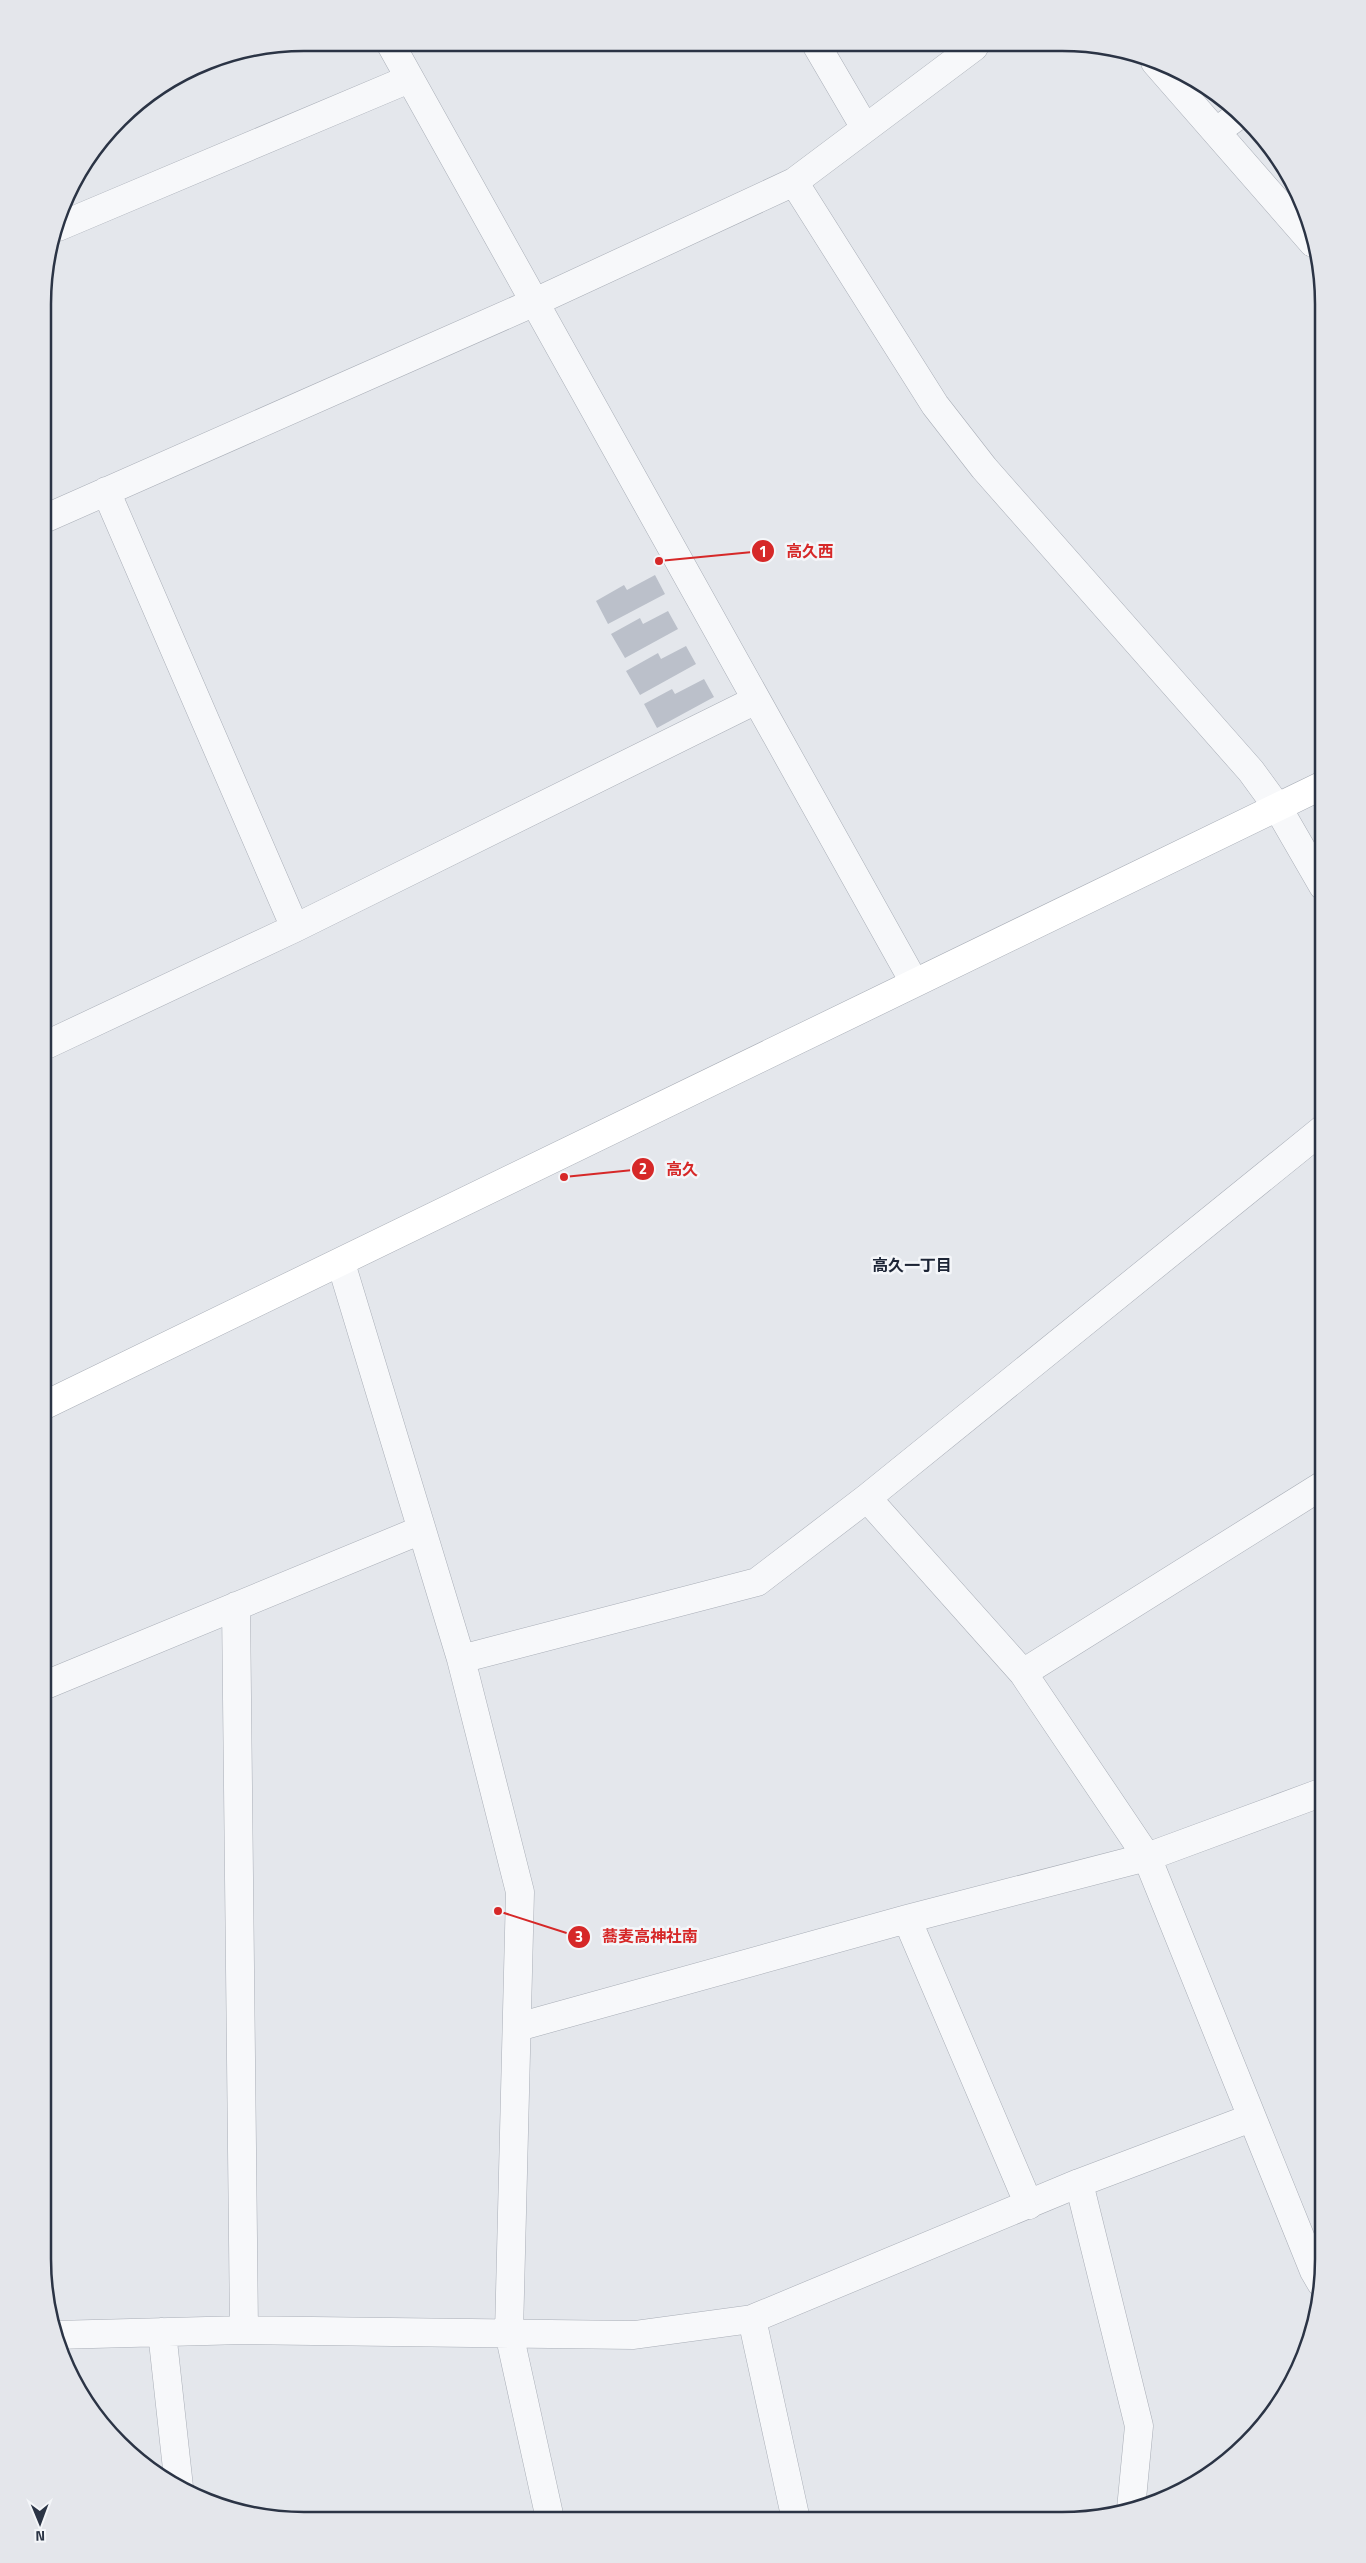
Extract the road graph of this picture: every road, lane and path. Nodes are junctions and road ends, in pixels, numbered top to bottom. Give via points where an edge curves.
1 (394, 51) edge
2 (819, 51) edge
3 (969, 51) edge
4 (1164, 73) edge
5 (409, 79) junction
6 (1234, 119) edge
7 (865, 128) junction
8 (1217, 131) junction
9 (794, 182) junction
10 (65, 224) edge
11 (1304, 232) edge
12 (535, 302) junction
13 (106, 492) junction
14 (51, 516) edge
15 (756, 700) junction
16 (1315, 789) edge
17 (1278, 808) junction
18 (1315, 872) edge
19 (295, 928) junction
20 (914, 982) junction
21 (51, 1043) edge
22 (1315, 1135) edge
23 (341, 1263) junction
24 (51, 1403) edge
25 (1315, 1491) edge
26 (867, 1498) junction
27 (421, 1530) junction
28 (236, 1606) junction
29 (461, 1659) junction
30 (1023, 1673) junction
31 (51, 1683) edge
32 (1315, 1795) edge
33 (1146, 1857) junction
34 (907, 1919) junction
35 (518, 2027) junction
36 (1251, 2118) junction
37 (1079, 2183) junction
38 (1030, 2205) junction
39 (1314, 2271) edge
40 (752, 2319) junction
41 (244, 2330) junction
42 (162, 2332) junction
43 (509, 2333) junction
44 (63, 2334) edge
45 (178, 2478) edge
46 (1132, 2502) edge
47 (548, 2512) edge
48 (794, 2512) edge

1 - 5 street
2 - 7 street
3 - 7 street
4 - 8 street
5 - 10 street
5 - 12 street
6 - 8 street
7 - 9 street
8 - 11 street
9 - 12 street
9 - 17 street via 935,405 984,468 1251,771
12 - 13 street
12 - 15 street
13 - 14 street
13 - 19 street
15 - 19 street
15 - 20 street
16 - 17 street
17 - 18 street
17 - 20 street
19 - 21 street
20 - 23 street
22 - 26 street
23 - 24 street
23 - 27 street
25 - 30 street
26 - 29 street via 757,1582
26 - 30 street
27 - 28 street
27 - 29 street
28 - 31 street
28 - 41 street
29 - 35 street via 520,1892
30 - 33 street
32 - 33 street
33 - 34 street
33 - 36 street
34 - 35 street
34 - 38 street
35 - 43 street
36 - 37 street
36 - 39 street
37 - 38 street
37 - 46 street via 1139,2426
38 - 40 street
40 - 43 street via 634,2335
40 - 48 street
41 - 42 street
41 - 43 street
42 - 44 street
42 - 45 street
43 - 47 street

